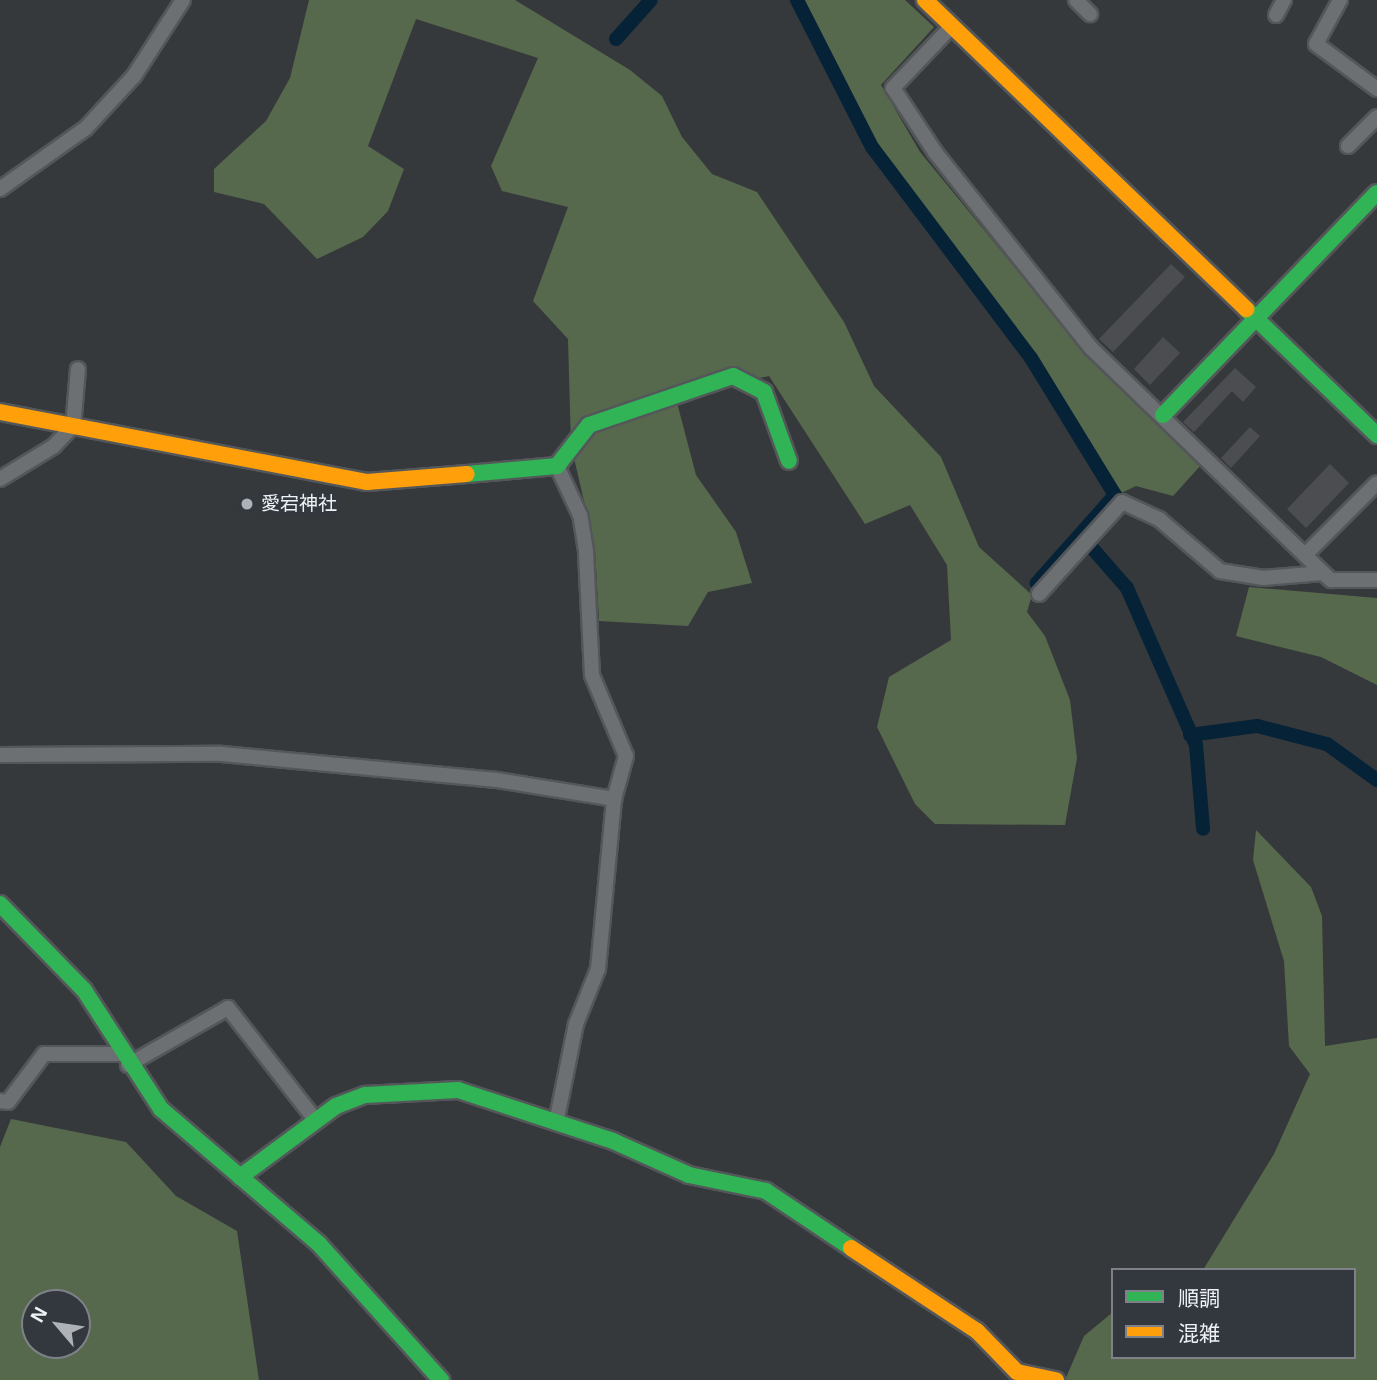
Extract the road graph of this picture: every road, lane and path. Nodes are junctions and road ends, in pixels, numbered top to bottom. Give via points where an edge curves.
1 (183, 0) edge
2 (925, 0) edge
3 (1076, 0) edge
4 (1284, 0) edge
5 (1340, 0) edge
6 (1090, 14) dead end
7 (1276, 15) dead end
8 (952, 26) junction
9 (1377, 89) edge
10 (1377, 117) edge
11 (1349, 146) dead end
12 (0, 188) edge
13 (1377, 192) edge
14 (1257, 318) junction
15 (78, 369) dead end
16 (0, 412) edge
17 (1163, 415) junction
18 (72, 428) junction
19 (1377, 435) edge
20 (789, 461) dead end
21 (557, 466) junction
22 (0, 479) edge
23 (1377, 483) edge
24 (1306, 554) junction
25 (1323, 573) junction
26 (1377, 580) edge
27 (1039, 594) dead end
28 (0, 755) edge
29 (614, 799) junction
30 (0, 904) edge
31 (125, 1059) junction
32 (0, 1101) edge
33 (314, 1118) junction
34 (556, 1123) junction
35 (240, 1177) junction
36 (441, 1380) edge
37 (1056, 1380) edge

1 - 12 street via 134,76 86,128
2 - 8 street
3 - 6 street
4 - 7 street
5 - 9 street via 1316,44
8 - 14 street
8 - 17 street via 893,88 935,152 1091,348
10 - 11 street
13 - 14 street
14 - 17 street
14 - 19 street
15 - 18 street
16 - 18 street
17 - 24 street
18 - 21 street via 367,482
18 - 22 street via 54,446
20 - 21 street via 764,392 733,376 589,425
21 - 29 street via 580,515 592,675 624,745
23 - 24 street
24 - 25 street
25 - 26 street via 1331,580
25 - 27 street via 1264,579 1220,570 1159,519 1122,502
28 - 29 street via 222,754 497,780
29 - 34 street via 598,969 576,1024
30 - 31 street via 76,980
31 - 32 street via 44,1054 8,1102
31 - 33 street via 228,1008
31 - 35 street via 182,1130
33 - 34 street via 365,1095 436,1089 458,1090
33 - 35 street
34 - 37 street via 689,1175 766,1191 977,1331 1017,1373
35 - 36 street via 319,1244

